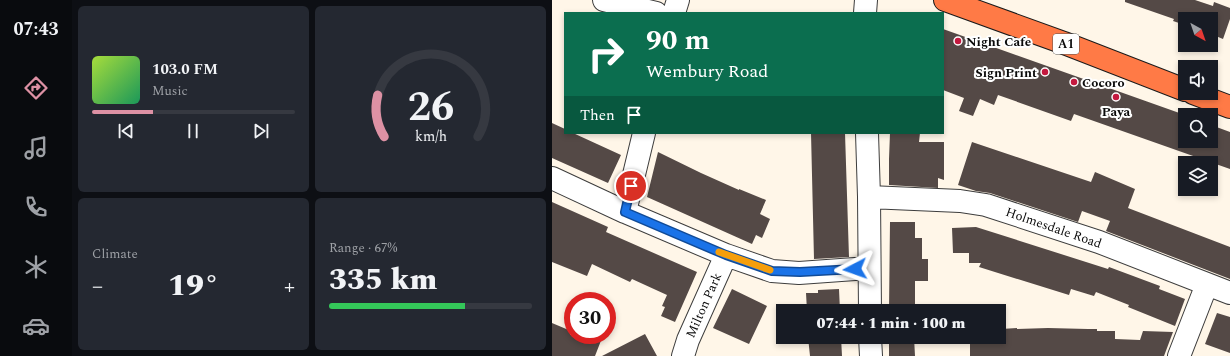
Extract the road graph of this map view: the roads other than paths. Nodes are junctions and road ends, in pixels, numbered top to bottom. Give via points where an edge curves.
1 (604, 0) edge
2 (678, 0) edge
3 (866, 0) edge
4 (960, 2) edge
5 (652, 12) edge
6 (674, 12) edge
7 (865, 12) edge
8 (1178, 87) edge
9 (1212, 100) edge
10 (1230, 107) edge
11 (644, 134) edge
12 (867, 134) edge
13 (552, 178) edge
14 (869, 198) junction
15 (625, 212) junction
16 (726, 255) junction
17 (869, 268) junction
18 (1207, 284) junction
19 (1230, 293) edge
20 (870, 304) edge
21 (870, 344) edge
22 (683, 356) edge
23 (871, 356) edge
24 (1179, 356) edge

1 - 5 street
2 - 6 street
3 - 7 street
4 - 8 highway, A1
9 - 10 highway
11 - 15 street
12 - 14 street
13 - 15 street
14 - 17 street
14 - 18 street, Holmesdale Road via 960,200 986,205 1098,242
15 - 16 street
16 - 17 street via 772,271
16 - 22 street, Milton Park
17 - 20 street
18 - 19 street, Holmesdale Road
18 - 24 street
21 - 23 street

